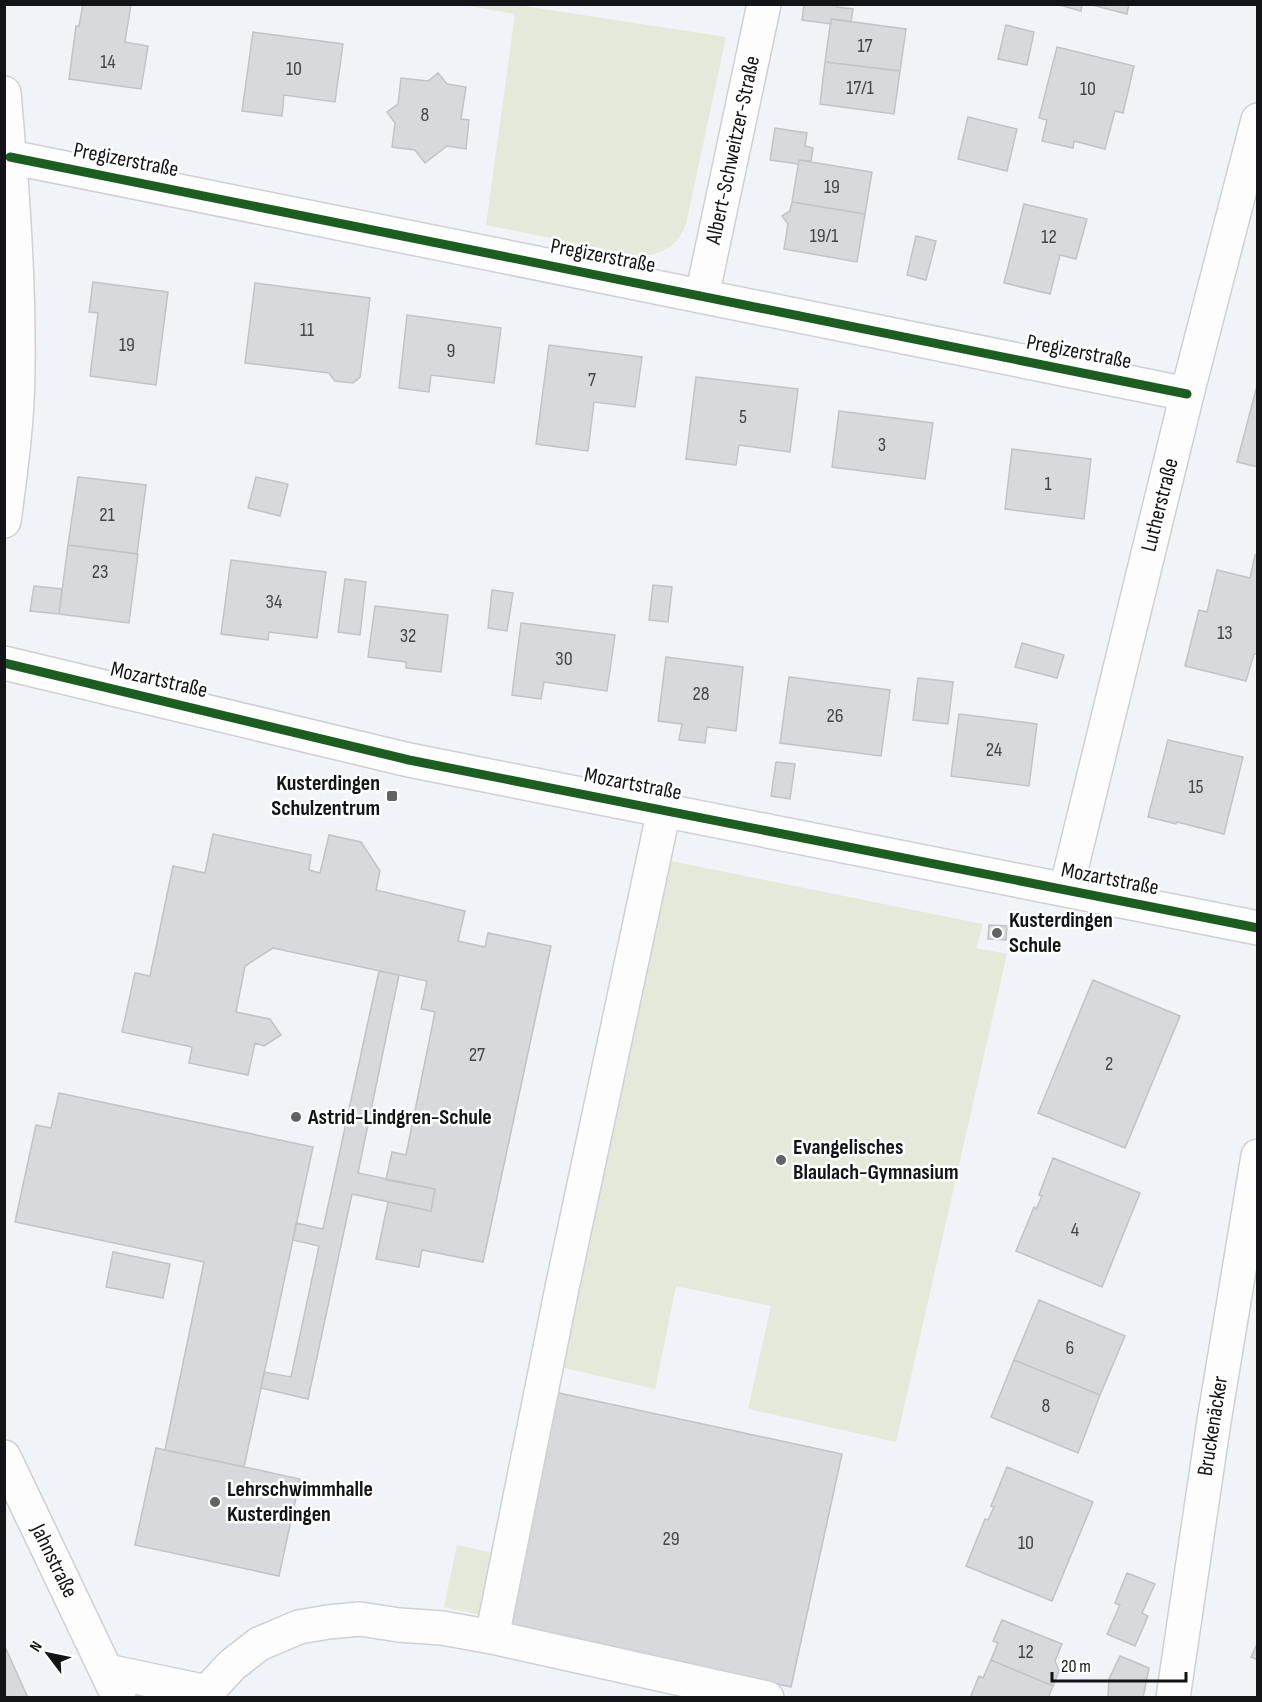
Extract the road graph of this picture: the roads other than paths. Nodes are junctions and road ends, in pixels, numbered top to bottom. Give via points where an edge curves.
1 (764, 4) edge
2 (4, 93) edge
3 (1257, 120) edge
4 (10, 157) junction
5 (702, 296) junction
6 (1187, 394) junction
7 (4, 521) edge
8 (4, 663) edge
9 (664, 810) junction
10 (1066, 890) junction
11 (1257, 928) edge
12 (1257, 1156) edge
13 (4, 1457) edge
14 (492, 1637) junction
15 (113, 1684) edge
16 (220, 1695) edge
17 (767, 1698) edge
18 (1173, 1698) edge

1 - 5 street, Albert-Schweitzer-Straße
2 - 4 street
3 - 6 street, Lutherstraße
4 - 5 street, Pregizerstraße
4 - 7 street via 18,369
5 - 6 street, Pregizerstraße
6 - 10 street, Lutherstraße
8 - 9 street, Mozartstraße via 409,760
9 - 10 street, Mozartstraße
9 - 14 street
10 - 11 street, Mozartstraße
12 - 18 street, Bruckenäcker
13 - 15 street, Jahnstraße
14 - 16 street via 360,1619 299,1627 259,1644 232,1665
14 - 17 street
15 - 16 street

